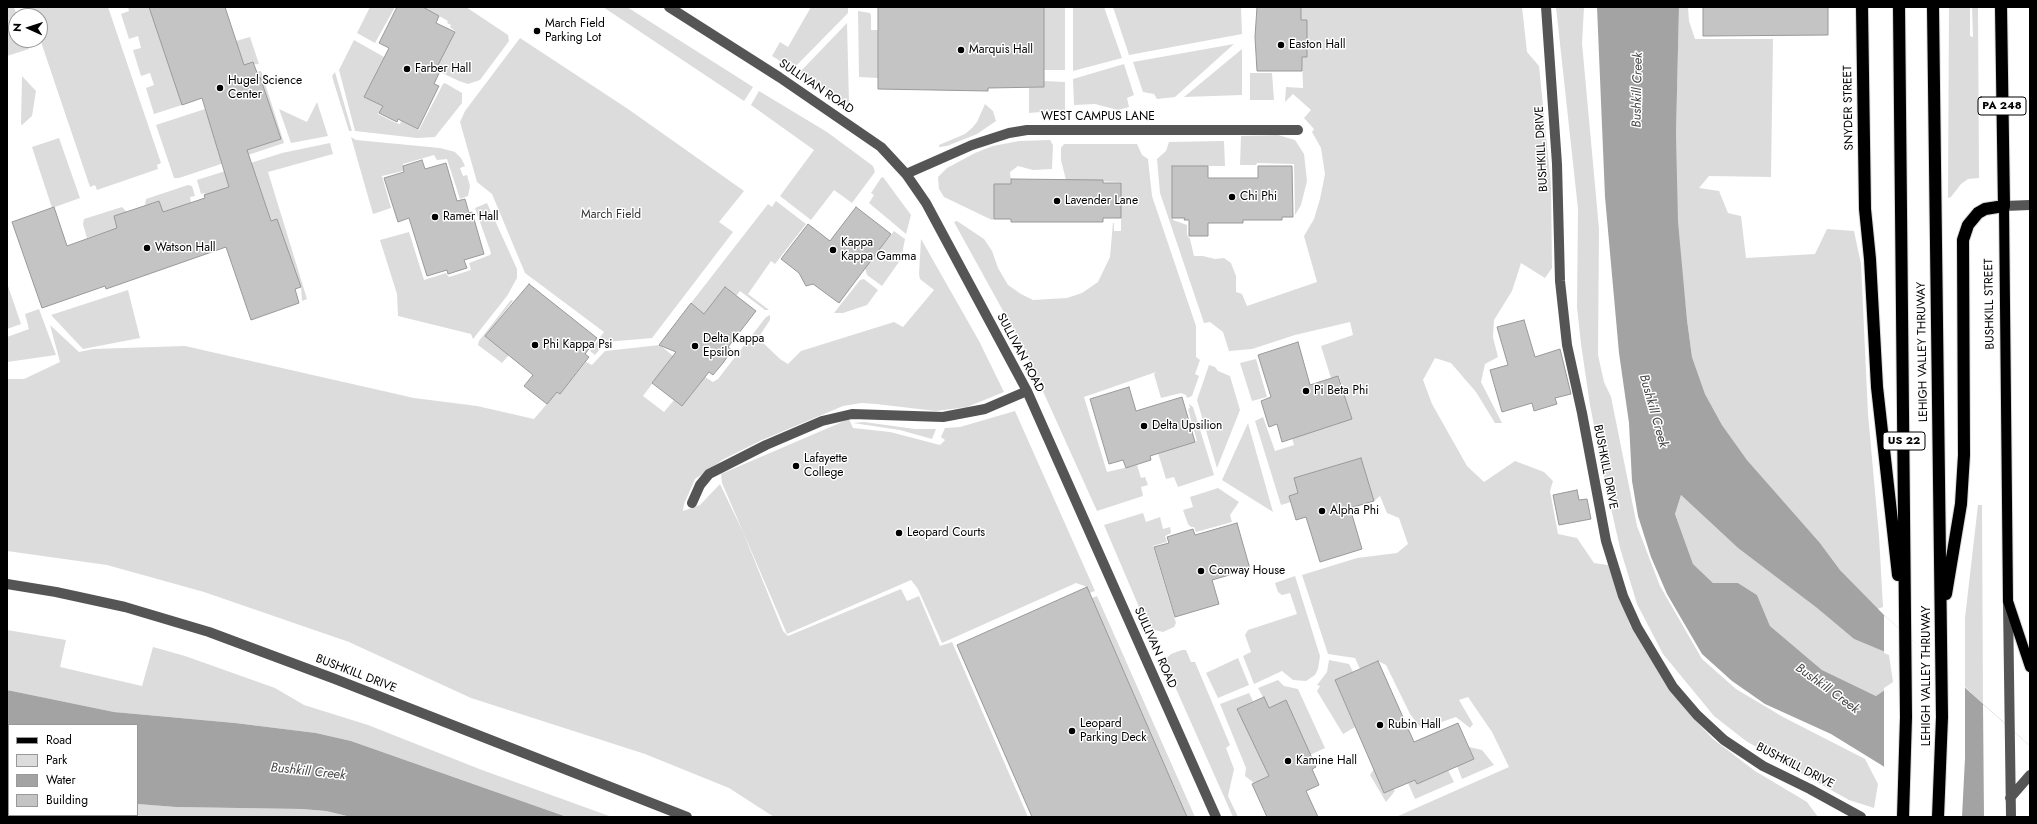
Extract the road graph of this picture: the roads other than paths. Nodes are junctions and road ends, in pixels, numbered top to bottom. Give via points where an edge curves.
1 (669, 7) edge
2 (1546, 7) edge
3 (1862, 7) edge
4 (1899, 7) edge
5 (1933, 7) edge
6 (2001, 7) edge
7 (1298, 130) dead end
8 (906, 174) junction
9 (2030, 205) edge
10 (2004, 206) junction
11 (1027, 391) junction
12 (692, 503) dead end
13 (7, 584) edge
14 (2008, 601) junction
15 (1940, 624) junction
16 (1905, 634) junction
17 (2030, 667) edge
18 (2030, 775) edge
19 (2010, 798) junction
20 (1846, 813) edge
21 (687, 817) edge
22 (1216, 817) edge
23 (1861, 817) edge
24 (1902, 817) edge
25 (1938, 817) edge
26 (2011, 817) edge

1 - 8 street, SULLIVAN ROAD via 779,77 881,148
2 - 20 street, BUSHKILL DRIVE via 1560,238 1560,281 1567,345 1606,541 1623,596 1637,627 1674,687 1697,715 1724,740 1763,766
3 - 16 highway, SNYDER STREET via 1865,209 1882,435
4 - 16 highway, LEHIGH VALLEY THRUWAY / US 22
5 - 15 highway, LEHIGH VALLEY THRUWAY / US 22
6 - 10 highway, BUSHKILL STREET / PA 248
7 - 8 street, WEST CAMPUS LANE via 1027,130 972,145
8 - 11 street, SULLIVAN ROAD via 926,203
9 - 10 street
10 - 14 main road, BUSHKILL STREET / PA 248
10 - 15 highway via 1985,209 1978,213 1968,225 1963,240 1964,473
11 - 12 street via 985,409 943,417 852,414 822,421 766,445 709,474
11 - 22 street, SULLIVAN ROAD
13 - 21 street, BUSHKILL DRIVE via 125,607 209,632
14 - 17 main road, PA 248
14 - 19 street
15 - 25 highway, LEHIGH VALLEY THRUWAY / US 22 via 1941,757
16 - 24 highway, LEHIGH VALLEY THRUWAY / US 22 via 1906,756
18 - 19 street
19 - 26 street
20 - 23 street, BUSHKILL DRIVE

